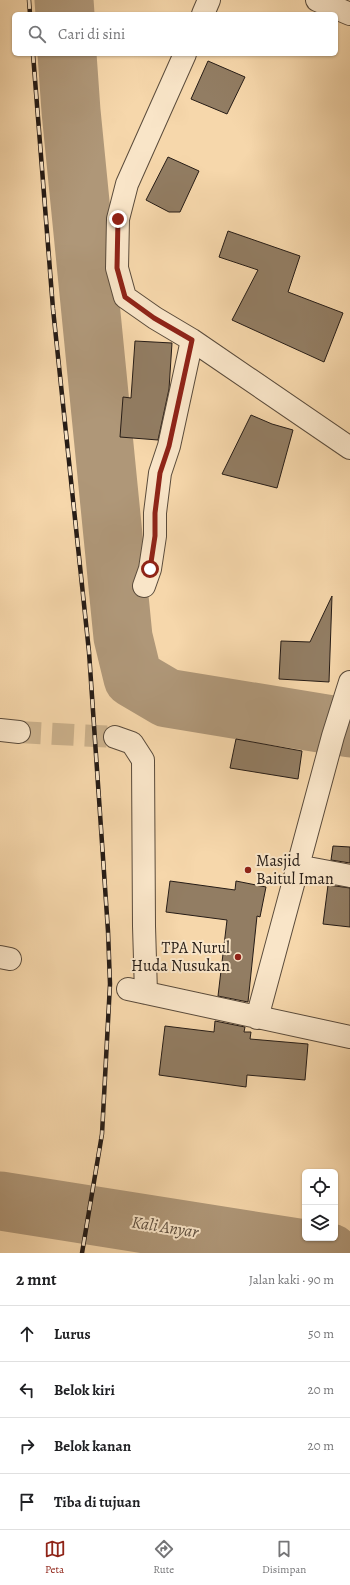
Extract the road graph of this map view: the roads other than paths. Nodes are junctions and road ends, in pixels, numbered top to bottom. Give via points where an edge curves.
1 (210, 0) edge
2 (317, 0) edge
3 (204, 12) edge
4 (350, 14) edge
5 (184, 56) edge
6 (192, 340) junction
7 (350, 448) edge
8 (144, 586) dead end
9 (348, 689) edge
10 (115, 737) tunnel mouth
11 (297, 866) junction
12 (350, 876) edge
13 (257, 1018) junction
14 (350, 1037) edge

1 - 3 street
2 - 4 street
5 - 6 street via 127,184 118,219 117,268 125,297 154,318
6 - 7 street
6 - 8 street via 169,446 160,473 155,536 150,569
9 - 11 street
10 - 13 street via 132,743 143,760 144,926 137,991
11 - 12 street
11 - 13 street
13 - 14 street

